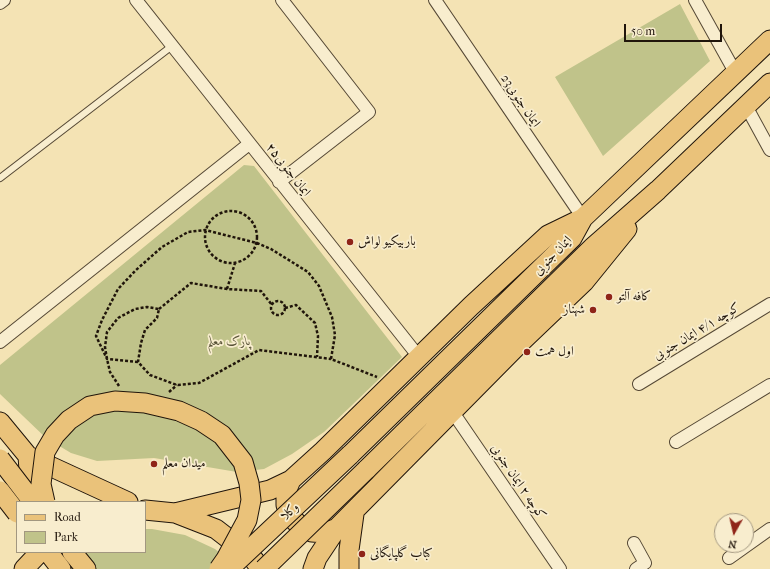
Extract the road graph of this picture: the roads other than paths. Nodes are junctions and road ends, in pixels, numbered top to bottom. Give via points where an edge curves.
1 (4, 0) edge
2 (136, 0) edge
3 (282, 0) edge
4 (435, 0) edge
5 (695, 0) edge
6 (0, 3) edge
7 (770, 40) edge
8 (172, 46) junction
9 (735, 72) junction
10 (770, 82) edge
11 (746, 106) junction
12 (249, 144) junction
13 (770, 150) edge
14 (0, 178) edge
15 (279, 182) junction
16 (658, 190) junction
17 (583, 218) junction
18 (770, 304) edge
19 (0, 342) edge
20 (419, 357) junction
21 (639, 384) dead end
22 (770, 385) edge
23 (452, 411) junction
24 (0, 422) edge
25 (676, 442) dead end
26 (350, 455) joint
27 (28, 456) junction
28 (0, 459) edge
29 (366, 470) joint
30 (291, 480) junction
31 (0, 491) edge
32 (0, 501) edge
33 (32, 501) edge
34 (45, 501) edge
35 (126, 501) edge
36 (146, 510) edge
37 (16, 512) edge
38 (175, 513) junction
39 (354, 514) junction
40 (337, 528) junction
41 (770, 529) edge
42 (634, 543) dead end
43 (39, 553) edge
44 (49, 553) edge
45 (73, 553) edge
46 (729, 558) dead end
47 (24, 569) edge
48 (61, 569) edge
49 (86, 569) edge
50 (219, 569) edge
51 (229, 569) edge
52 (261, 569) edge
53 (264, 569) edge
54 (313, 569) edge
55 (349, 569) edge
56 (560, 569) edge
57 (636, 569) edge

1 - 6 street
2 - 8 street, ایمان جنوبی۲۵
3 - 15 street via 369,112
4 - 17 street, 23ایمان جنوبی
5 - 9 street
7 - 9 main road, ایمان جنوبی
8 - 12 street, ایمان جنوبی۲۵
8 - 14 lane
9 - 17 main road, ایمان جنوبی
10 - 11 main road, ایمان جنوبی
11 - 13 street
11 - 16 main road, ایمان جنوبی
12 - 15 street, ایمان جنوبی۲۵
12 - 19 street
15 - 20 street, ایمان جنوبی۲۵
16 - 23 main road via 584,282
16 - 29 main road, ایمان جنوبی via 592,248
17 - 20 main road via 548,235
17 - 26 main road, ایمان جنوبی via 572,238
18 - 21 street, کوچه ۴/۱ ایمان جنوبی
20 - 30 main road
22 - 25 street
23 - 39 main road
23 - 56 street, کوچه ۲ ایمان جنوبی
24 - 27 main road
26 - 51 main road, وکلا, bridge
27 - 32 main road via 29,470 25,483 16,494
27 - 35 main road
28 - 33 main road, bridge
29 - 53 main road, وکلا, bridge
30 - 38 main road via 270,490
30 - 40 main road via 286,492 286,505 291,517 300,526 312,532 325,532
31 - 37 main road, bridge
34 - 50 main road, bridge via 41,484 45,452 55,435 90,406 115,401 145,403 179,410 222,435 242,462 249,482 251,500 247,520
36 - 38 main road
38 - 52 main road via 216,529 251,556
39 - 40 main road
39 - 55 main road
40 - 54 main road via 317,558
41 - 46 street
42 - 57 street via 645,563
43 - 47 main road
44 - 48 main road
45 - 49 main road

